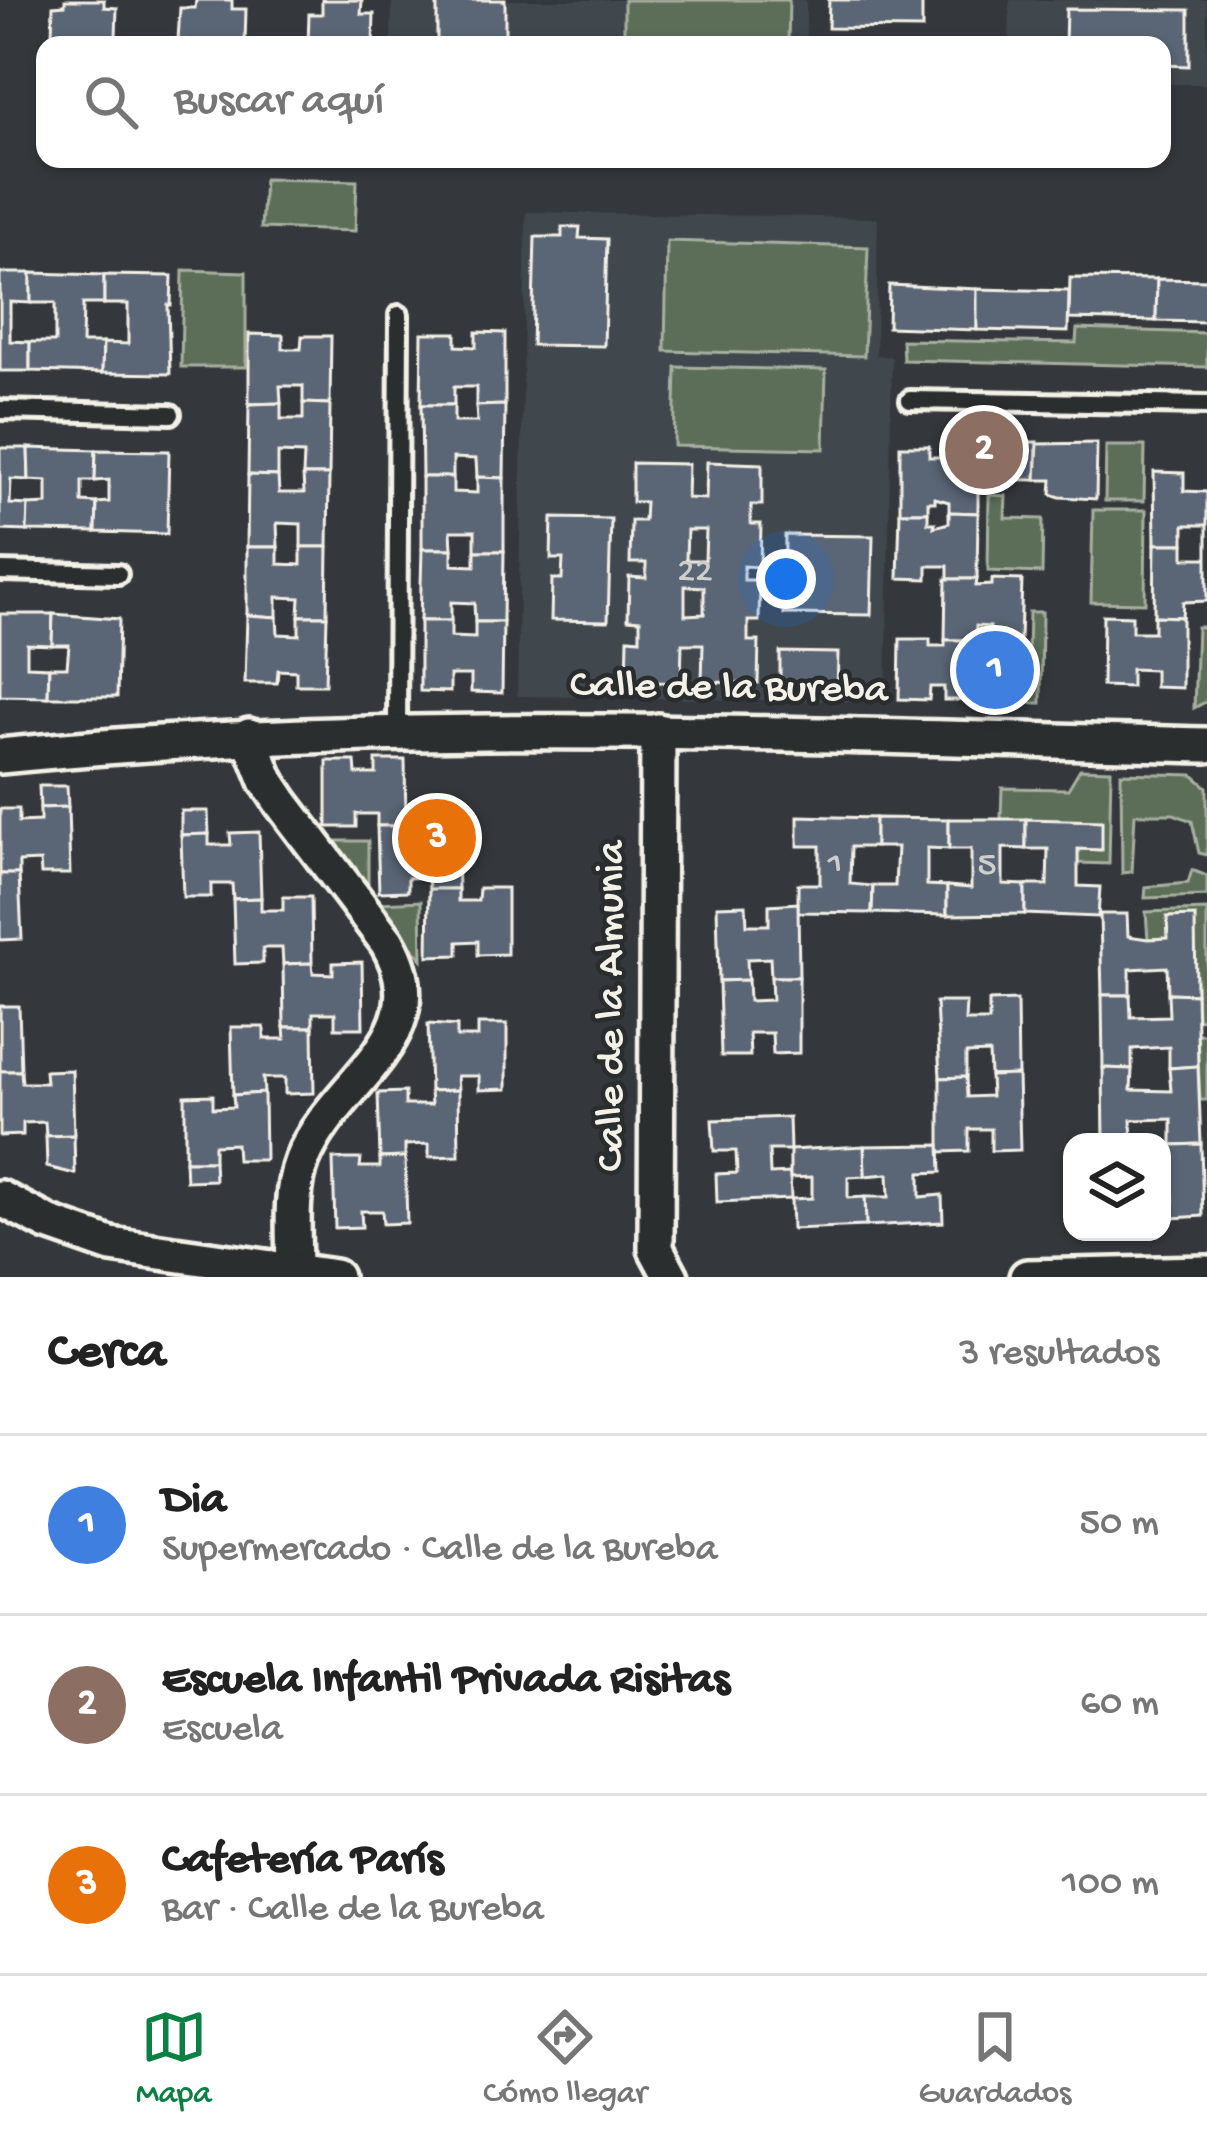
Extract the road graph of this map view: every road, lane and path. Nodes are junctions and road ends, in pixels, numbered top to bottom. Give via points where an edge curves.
1 (400, 315) dead end
2 (910, 400) dead end
3 (1207, 405) edge
4 (0, 410) edge
5 (171, 415) dead end
6 (0, 571) edge
7 (118, 574) dead end
8 (658, 731) junction
9 (398, 732) junction
10 (249, 736) junction
11 (1207, 745) edge
12 (0, 756) edge
13 (0, 1198) edge
14 (294, 1272) junction
15 (1207, 1273) edge
16 (334, 1277) edge
17 (670, 1277) edge
18 (1027, 1277) edge

1 - 9 lane
2 - 3 lane
4 - 5 lane
6 - 7 lane
8 - 9 street, Calle de la Bureba
8 - 11 street, Calle de la Bureba
8 - 17 street, Calle de la Almunia via 656,1249
9 - 10 street, Calle de la Bureba
10 - 12 street, Calle de la Bureba
10 - 14 street via 281,802 387,942 406,989 398,1024 301,1162
13 - 14 street via 111,1245
14 - 16 street
15 - 18 street

